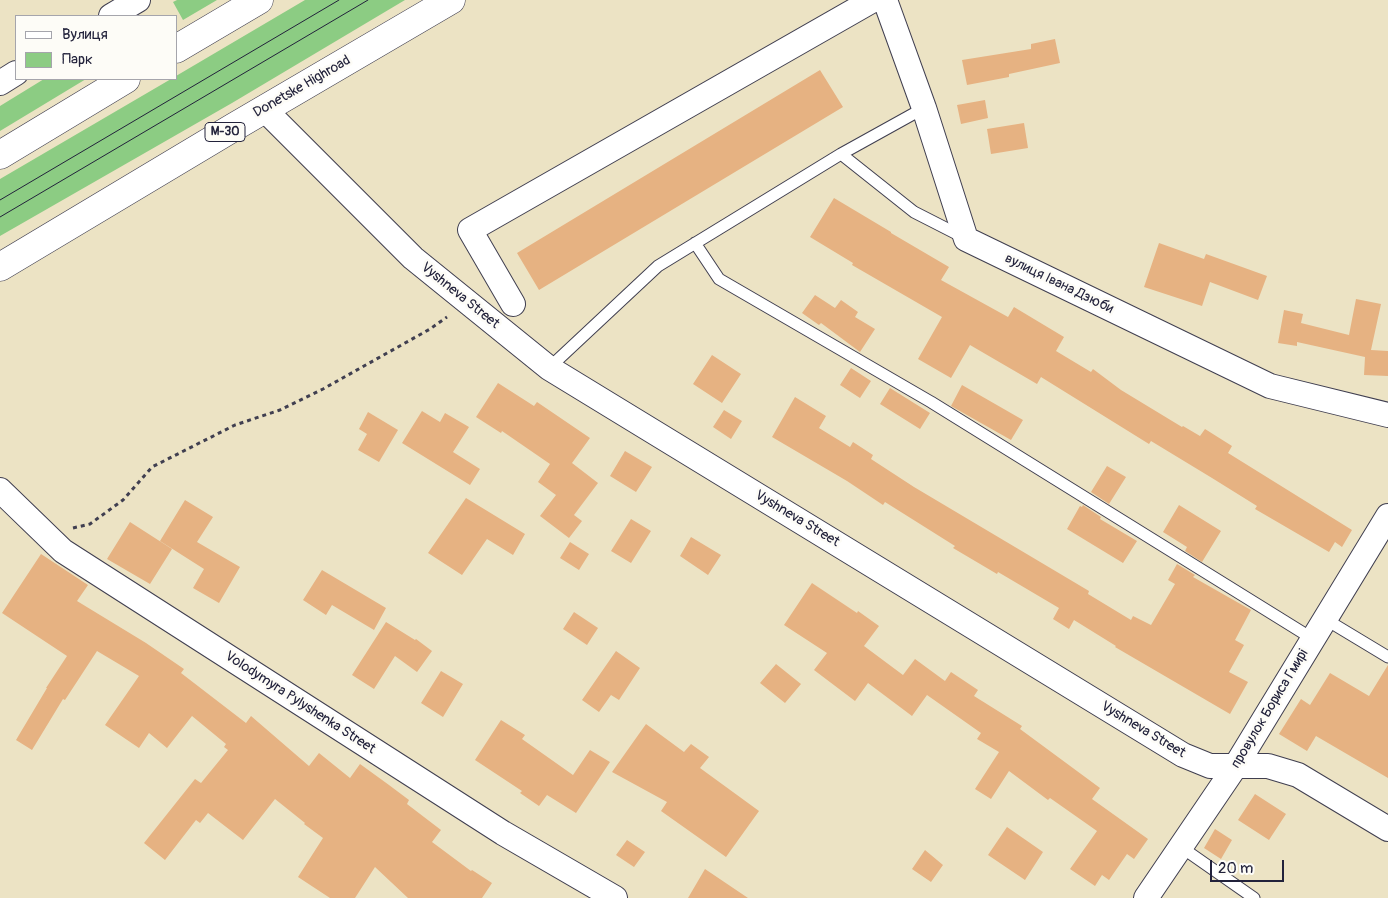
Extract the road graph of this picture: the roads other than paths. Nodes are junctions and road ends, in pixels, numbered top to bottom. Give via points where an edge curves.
1 (138, 0) edge
2 (259, 0) edge
3 (451, 0) edge
4 (873, 0) edge
5 (885, 0) edge
6 (113, 15) edge
7 (178, 48) edge
8 (15, 74) edge
9 (124, 80) edge
10 (0, 83) edge
11 (924, 108) junction
12 (264, 109) junction
13 (840, 154) junction
14 (0, 155) edge
15 (966, 238) junction
16 (695, 243) junction
17 (0, 267) edge
18 (513, 304) dead end
19 (549, 368) junction
20 (1388, 415) edge
21 (5, 501) edge
22 (1388, 516) edge
23 (1319, 629) junction
24 (1388, 657) edge
25 (1235, 767) junction
26 (1388, 829) edge
27 (1181, 847) junction
28 (615, 898) edge
29 (1146, 898) edge
30 (1254, 898) edge

1 - 6 street
2 - 7 highway
3 - 12 highway, Donetske Highroad / М-30
4 - 18 street via 470,230
5 - 11 street
8 - 10 street
9 - 14 highway
11 - 13 lane
11 - 15 street
12 - 17 highway, Donetske Highroad / М-30
12 - 19 street, Vyshneva Street via 413,258
13 - 15 lane via 914,212
13 - 16 lane
15 - 20 street, вулиця Івана Дзюби via 1270,386
16 - 19 lane via 658,266
16 - 23 lane via 719,279
19 - 25 street, Vyshneva Street via 1183,755 1210,766
21 - 28 street, Volodymyra Pylyshenka Street via 63,551 503,833
22 - 23 street, провулок Бориса Гмирі
23 - 24 lane
23 - 25 street, провулок Бориса Гмирі
25 - 26 street, Vyshneva Street via 1268,766 1298,775
25 - 27 street, провулок Бориса Гмирі
27 - 29 street, провулок Бориса Гмирі
27 - 30 lane

